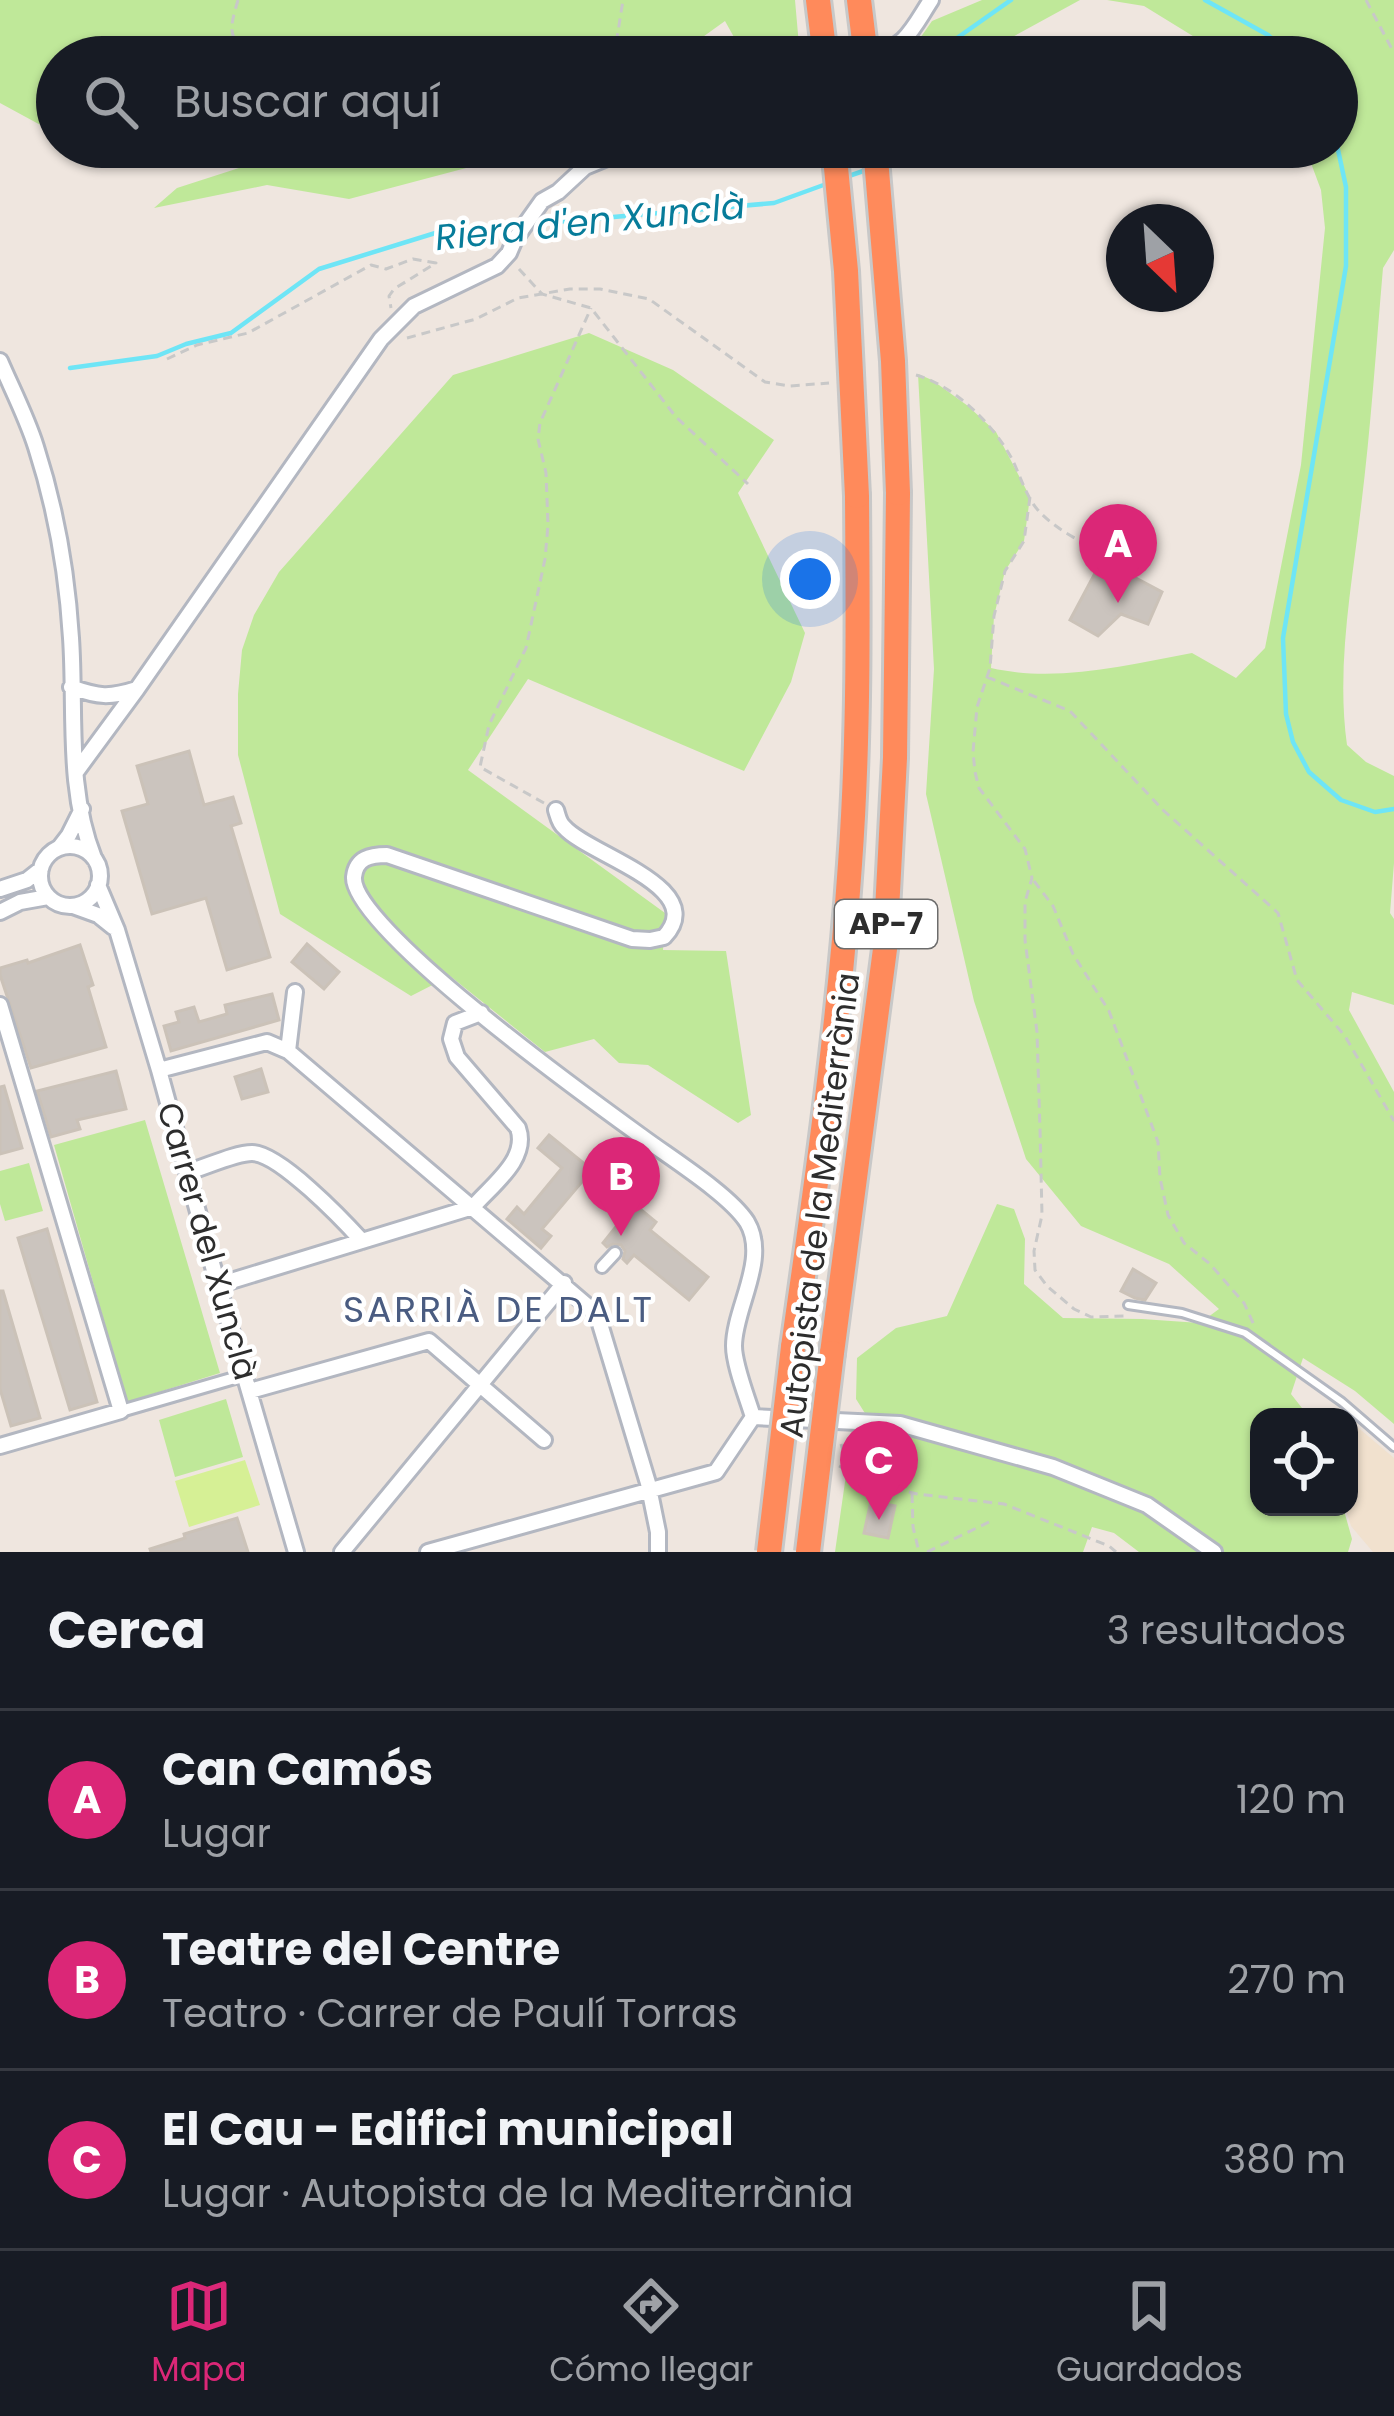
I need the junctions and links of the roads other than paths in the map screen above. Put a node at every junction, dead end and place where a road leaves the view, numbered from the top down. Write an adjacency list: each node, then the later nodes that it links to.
1 (818, 0): 4 (highway)
2 (859, 0): 5 (highway)
3 (931, 0): 6 (street)
4 (822, 36)
5 (865, 36)
6 (905, 36)
7 (583, 168): 12 (street)
8 (836, 168): 52 (highway, Autopista de la Mediterrània / AP-7, bridge)
9 (877, 168): 53 (highway, Autopista de la Mediterrània / AP-7, bridge)
10 (0, 362): 11 (street)
11 (71, 687): 12 (street); 13 (street)
12 (137, 689): 13 (street)
13 (76, 772): 14 (street)
14 (82, 809): 16 (street); 17 (street)
15 (556, 810): 27 (street)
16 (59, 848): 17 (street); 18 (street)
17 (94, 858): 19 (street)
18 (40, 869): 20 (street); 21 (street)
19 (98, 885): 22 (street); 24 (street, Carrer del Xunclà)
20 (0, 889)
21 (48, 897): 22 (street); 23 (street)
22 (73, 906): 24 (street)
23 (0, 912)
24 (117, 930): 29 (street, Carrer del Xunclà)
25 (296, 992): 28 (street)
26 (0, 1005): 41 (street)
27 (481, 1012): 31 (street); 42 (street)
28 (289, 1051): 29 (street); 31 (street)
29 (159, 1070): 30 (street, Carrer del Xunclà)
30 (188, 1172): 32 (street); 36 (street, Carrer del Xunclà)
31 (473, 1207): 32 (street); 35 (street)
32 (362, 1241): 36 (street)
33 (615, 1253): 34 (street)
34 (602, 1267)
35 (564, 1283): 39 (street); 46 (street)
36 (218, 1285): 38 (street, Carrer del Xunclà)
37 (1128, 1305): 45 (lane)
38 (245, 1375): 40 (street, Carrer del Xunclà); 41 (street)
39 (477, 1385): 40 (street); 43 (street); 49 (street)
40 (250, 1391): 48 (street, Carrer del Xunclà)
41 (122, 1411): 44 (street)
42 (753, 1417): 46 (street); 54 (street)
43 (544, 1440)
44 (0, 1446)
45 (1394, 1447)
46 (648, 1492): 47 (street); 51 (street)
47 (458, 1548): 50 (street)
48 (296, 1552)
49 (342, 1552)
50 (428, 1552)
51 (658, 1552)
52 (769, 1552)
53 (808, 1552)
54 (1214, 1552)

